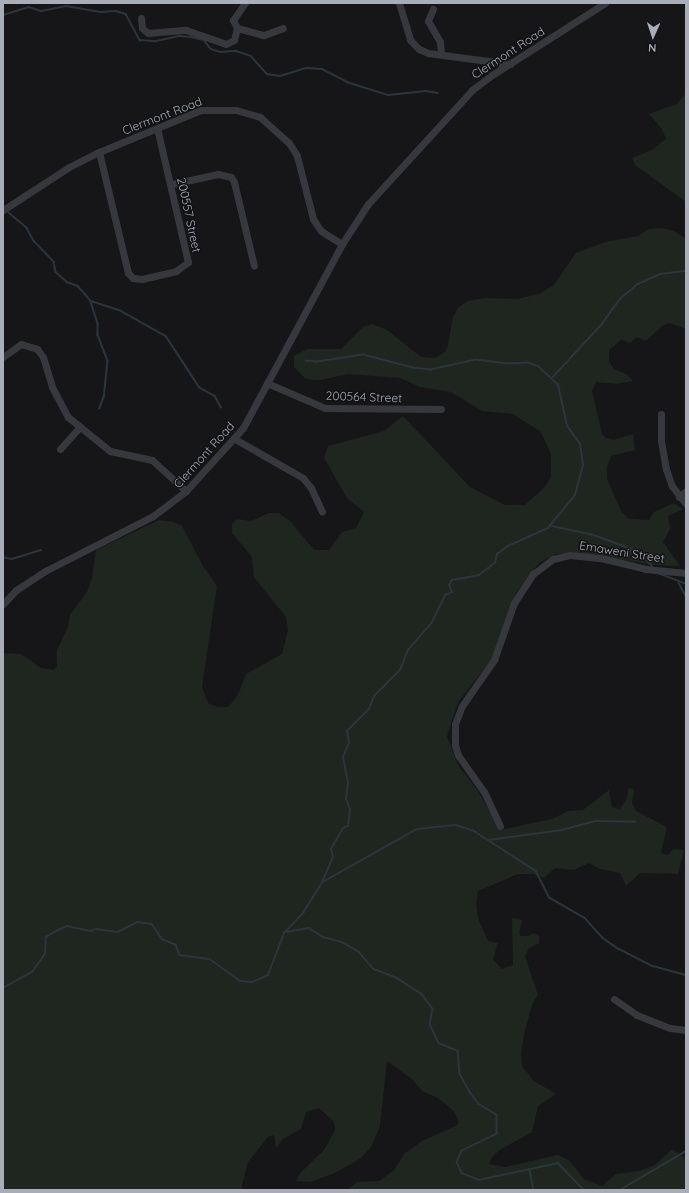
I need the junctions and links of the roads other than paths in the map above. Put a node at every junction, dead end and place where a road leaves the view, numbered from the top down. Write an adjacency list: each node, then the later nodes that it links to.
1 (245, 3): 6 (street)
2 (399, 3): 8 (street)
3 (605, 3): 9 (street, Clermont Road)
4 (433, 9): 8 (street)
5 (141, 18): 6 (street)
6 (237, 28): 7 (street)
7 (283, 28)
8 (441, 54): 9 (street)
9 (510, 64): 14 (street, Clermont Road)
10 (157, 128): 11 (street, Clermont Road); 12 (street, 200557 Street); 14 (street, Clermont Road)
11 (99, 152): 12 (street, 200557 Street); 13 (street, Clermont Road)
12 (172, 184): 15 (street)
13 (3, 210)
14 (342, 244): 17 (street, Clermont Road)
15 (254, 266)
16 (3, 357): 20 (street)
17 (267, 383): 18 (street, 200564 Street); 21 (street, Clermont Road)
18 (441, 409)
19 (661, 414): 25 (street)
20 (80, 427): 22 (street); 23 (street)
21 (235, 439): 23 (street, Clermont Road); 27 (street)
22 (60, 449)
23 (186, 491): 29 (street, Clermont Road)
24 (686, 491): 25 (street)
25 (679, 497): 26 (street)
26 (686, 504)
27 (322, 512)
28 (686, 573): 30 (street, Emaweni Street)
29 (3, 604)
30 (500, 826)
31 (614, 999): 32 (street)
32 (686, 1030)

